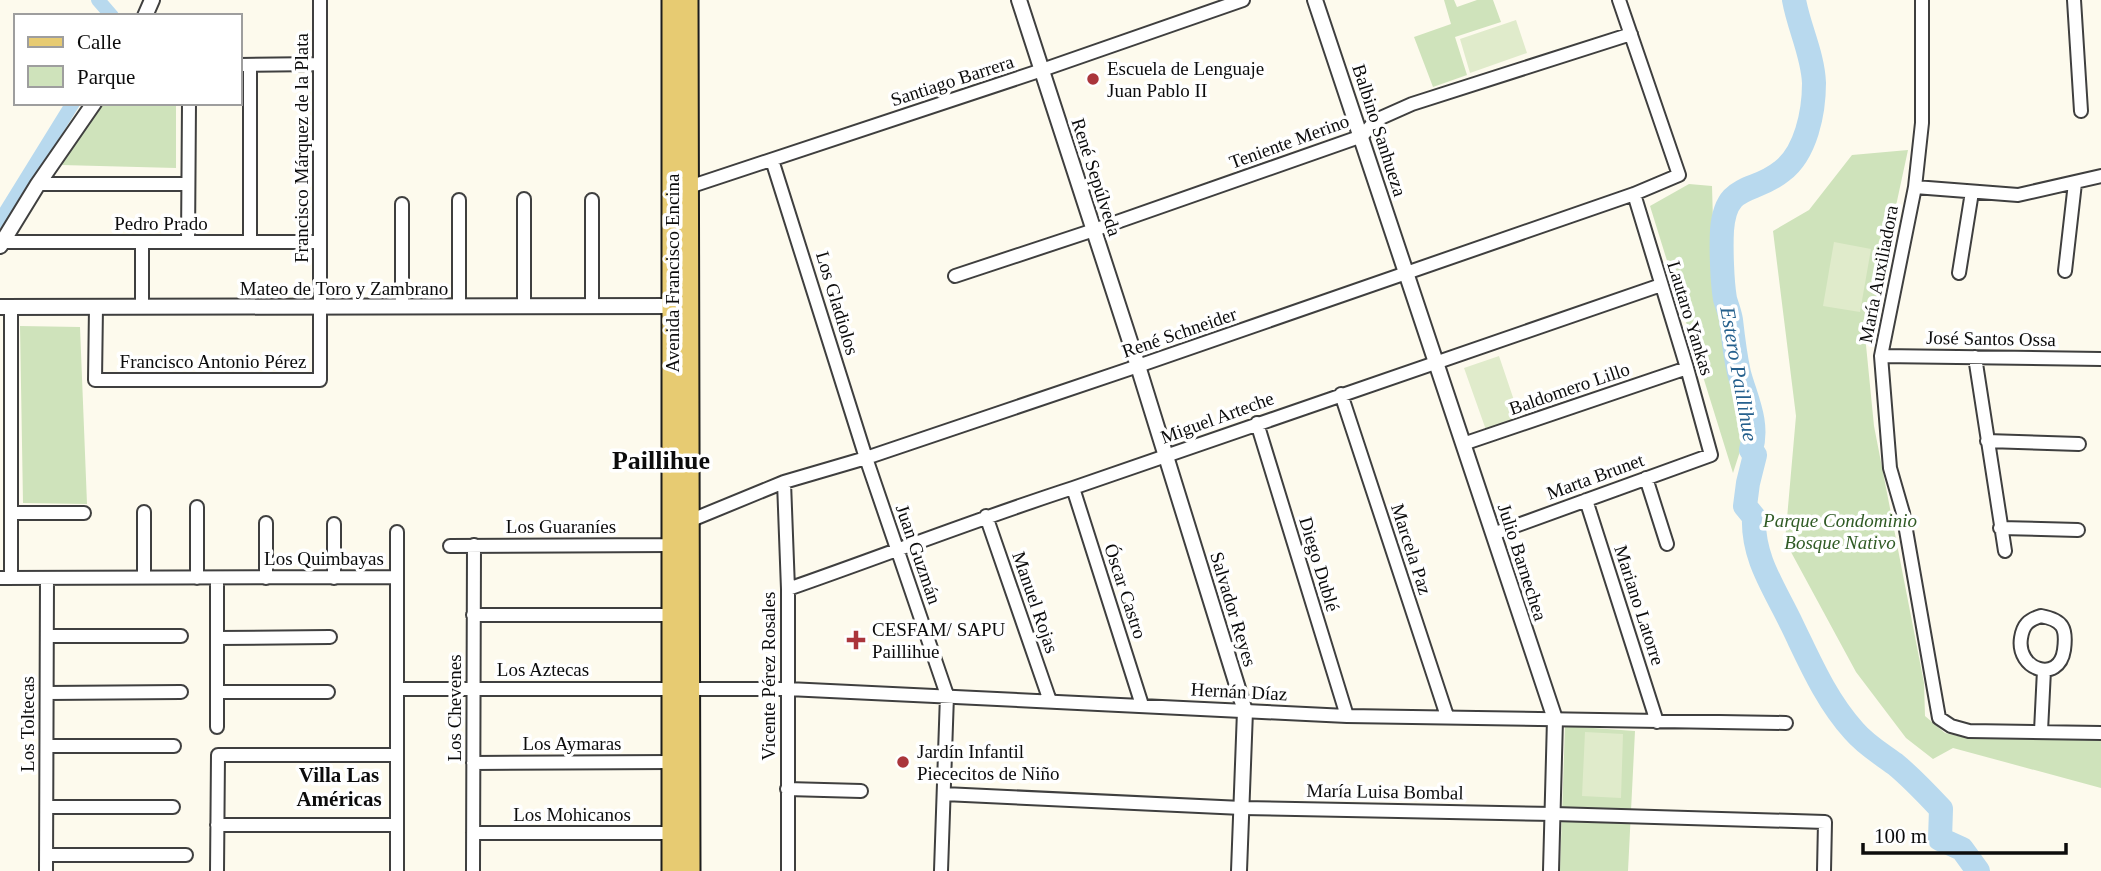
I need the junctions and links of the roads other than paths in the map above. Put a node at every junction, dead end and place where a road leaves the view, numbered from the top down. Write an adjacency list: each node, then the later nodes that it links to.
1 (320, 0): 11 (street, Francisco Márquez de la Plata)
2 (672, 0): 24 (main road, Avenida Francisco Encina)
3 (688, 0): 24 (main road, Avenida Francisco Encina)
4 (1019, 0): 13 (street, René Sepúlveda)
5 (1243, 0): 13 (street, Santiago Barrera)
6 (1315, 0): 17 (street, Balbino Sanhueza)
7 (1619, 0): 10 (street)
8 (1922, 0): 23 (street, María Auxiliadora)
9 (2074, 0): 16 (street)
10 (1631, 34): 17 (street, Teniente Merino); 26 (street, René Schneider)
11 (320, 64): 12 (street); 35 (street, Francisco Márquez de la Plata)
12 (245, 65): 34 (street)
13 (1042, 70): 18 (street, Santiago Barrera); 31 (street, René Sepúlveda)
14 (93, 105): 21 (street)
15 (188, 105): 22 (street)
16 (2081, 111)
17 (1362, 136): 31 (street, Teniente Merino); 38 (street, Balbino Sanhueza)
18 (772, 160): 24 (street, Santiago Barrera); 65 (street, Los Gladiolos)
19 (2101, 176): 20 (street)
20 (2075, 183): 25 (street); 37 (street)
21 (38, 184): 22 (street); 36 (street)
22 (188, 184): 33 (street)
23 (1915, 187): 25 (street); 51 (street, María Auxiliadora)
24 (680, 190): 43 (main road, Avenida Francisco Encina)
25 (1972, 191): 39 (street)
26 (1634, 194): 38 (street, René Schneider); 41 (street, Lautaro Yankas)
27 (524, 199): 50 (street)
28 (459, 200): 49 (street)
29 (592, 200): 42 (street)
30 (402, 204): 48 (street)
31 (1094, 230): 40 (street, Teniente Merino); 55 (street, René Sepúlveda)
32 (142, 242): 33 (street, Pedro Prado); 36 (street, Pedro Prado); 46 (street)
33 (188, 242): 34 (street, Pedro Prado)
34 (250, 242): 35 (street, Pedro Prado)
35 (320, 242): 47 (street, Francisco Márquez de la Plata)
36 (1, 244)
37 (2065, 271)
38 (1406, 273): 54 (street, Julio Barnechea); 55 (street, René Schneider)
39 (1959, 273)
40 (955, 276)
41 (1661, 285): 54 (street, Miguel Arteche); 56 (street, Lautaro Yankas)
42 (592, 306): 43 (street, Mateo de Toro y Zambrano); 50 (street, Mateo de Toro y Zambrano)
43 (680, 306): 75 (main road, Avenida Francisco Encina); 85 (main road, Avenida Francisco Encina)
44 (6, 307): 45 (street, Mateo de Toro y Zambrano); 72 (street)
45 (96, 307): 46 (street, Mateo de Toro y Zambrano); 57 (street, Francisco Antonio Pérez)
46 (142, 307): 47 (street, Mateo de Toro y Zambrano)
47 (320, 307): 48 (street, Mateo de Toro y Zambrano); 57 (street, Francisco Márquez de la Plata)
48 (401, 307): 49 (street, Mateo de Toro y Zambrano)
49 (459, 307): 50 (street, Mateo de Toro y Zambrano)
50 (524, 307)
51 (1881, 356): 52 (street, José Santos Ossa); 122 (street, María Auxiliadora)
52 (1975, 357): 53 (street, José Santos Ossa); 60 (street)
53 (2101, 359)
54 (1436, 361): 58 (street, Miguel Arteche); 61 (street, Julio Barnechea)
55 (1138, 366): 64 (street, Salvador Reyes); 65 (street, René Schneider)
56 (1687, 368): 61 (street, Baldomero Lillo); 63 (street, Lautaro Yankas)
57 (320, 380)
58 (1341, 394): 59 (street, Miguel Arteche); 117 (street, Marcela Paz)
59 (1257, 423): 64 (street, Miguel Arteche); 116 (street, Diego Dublé)
60 (1987, 441): 62 (street); 78 (street)
61 (1463, 444): 81 (street, Julio Barnechea)
62 (2079, 444)
63 (1711, 455): 66 (street, Marta Brunet)
64 (1166, 456): 68 (street, Miguel Arteche); 115 (street, Salvador Reyes)
65 (866, 458): 67 (street, René Schneider); 86 (street, Juan Guzmán)
66 (1646, 478): 69 (street, Marta Brunet); 82 (street)
67 (784, 482): 75 (street, René Schneider); 96 (street, Vicente Pérez Rosales)
68 (1073, 488): 74 (street, Miguel Arteche); 114 (street, Óscar Castro)
69 (1586, 500): 81 (street, Marta Brunet); 119 (street, Mariano Latorre)
70 (197, 508): 92 (street)
71 (144, 512): 91 (street)
72 (11, 513): 73 (street); 89 (street)
73 (84, 513)
74 (986, 516): 86 (street, Miguel Arteche); 113 (street, Manuel Rojas)
75 (689, 521): 85 (street); 106 (main road, Avenida Francisco Encina)
76 (266, 523): 94 (street)
77 (334, 524): 95 (street)
78 (2000, 528): 79 (street); 87 (street)
79 (2078, 530)
80 (397, 532): 88 (street)
81 (1493, 534): 118 (street, Julio Barnechea)
82 (1667, 544)
83 (450, 545): 84 (street, Los Guaraníes)
84 (474, 545): 85 (street, Los Guaraníes); 97 (street, Los Chevenes)
85 (672, 545): 98 (main road, Avenida Francisco Encina)
86 (898, 551): 96 (street, Miguel Arteche); 112 (street, Juan Guzmán)
87 (2004, 551)
88 (397, 577): 95 (street, Los Quimbayas); 104 (street, Los Quimbayas)
89 (6, 578): 90 (street, Los Quimbayas)
90 (47, 578): 91 (street, Los Quimbayas); 99 (street, Los Toltecas)
91 (144, 578): 92 (street, Los Quimbayas)
92 (197, 578): 93 (street, Los Quimbayas)
93 (217, 578): 94 (street, Los Quimbayas); 102 (street)
94 (266, 578): 95 (street, Los Quimbayas)
95 (334, 578)
96 (788, 589): 107 (street, Vicente Pérez Rosales)
97 (473, 615): 98 (street); 105 (street, Los Chevenes)
98 (672, 615): 106 (main road, Avenida Francisco Encina)
99 (47, 636): 100 (street); 111 (street, Los Toltecas)
100 (181, 636)
101 (330, 637): 102 (street)
102 (217, 638): 109 (street)
103 (2043, 670): 103 (street); 122 (street)
104 (397, 689): 105 (street, Los Aztecas); 126 (street, Los Quimbayas)
105 (473, 689): 106 (street, Los Aztecas); 128 (street, Los Chevenes)
106 (681, 689): 107 (street, Hernán Díaz); 127 (main road, Avenida Francisco Encina); 147 (main road, Avenida Francisco Encina)
107 (788, 689): 112 (street, Hernán Díaz); 129 (street, Vicente Pérez Rosales)
108 (181, 692): 111 (street)
109 (217, 692): 110 (street); 121 (street)
110 (328, 692)
111 (47, 693): 124 (street, Los Toltecas)
112 (947, 695): 113 (street, Hernán Díaz); 131 (street, Juan Guzmán)
113 (1050, 701): 114 (street, Hernán Díaz)
114 (1142, 705): 115 (street, Hernán Díaz)
115 (1245, 711): 116 (street, Hernán Díaz); 134 (street, Salvador Reyes)
116 (1347, 716): 117 (street, Hernán Díaz)
117 (1447, 716): 118 (street, Hernán Díaz)
118 (1555, 719): 119 (street, Hernán Díaz); 135 (street, Julio Barnechea)
119 (1657, 722): 120 (street, Hernán Díaz)
120 (1786, 723)
121 (217, 726)
122 (2041, 731): 123 (street)
123 (2101, 733)
124 (47, 746): 125 (street); 132 (street, Los Toltecas)
125 (174, 746)
126 (397, 755): 136 (street); 137 (street, Los Quimbayas)
127 (672, 762): 128 (street, Los Aymaras); 139 (main road, Avenida Francisco Encina)
128 (473, 763): 138 (street, Los Chevenes)
129 (787, 789): 130 (street); 148 (street, Vicente Pérez Rosales)
130 (861, 791)
131 (944, 794): 134 (street, María Luisa Bombal); 149 (street, Juan Guzmán)
132 (47, 807): 133 (street); 140 (street, Los Toltecas)
133 (173, 807)
134 (1242, 808): 135 (street, María Luisa Bombal); 150 (street, Salvador Reyes)
135 (1554, 814): 151 (street, Julio Barnechea); 152 (street, María Luisa Bombal)
136 (218, 825): 137 (street); 143 (street)
137 (397, 825): 144 (street, Los Quimbayas)
138 (473, 833): 139 (street, Los Mohicanos); 145 (street, Los Chevenes)
139 (672, 833): 146 (main road, Avenida Francisco Encina)
140 (47, 855): 141 (street); 142 (street, Los Toltecas)
141 (186, 855)
142 (46, 871)
143 (217, 871)
144 (397, 871)
145 (473, 871)
146 (672, 871)
147 (690, 871)
148 (788, 871)
149 (941, 871)
150 (1239, 871)
151 (1551, 871)
152 (1824, 871)

